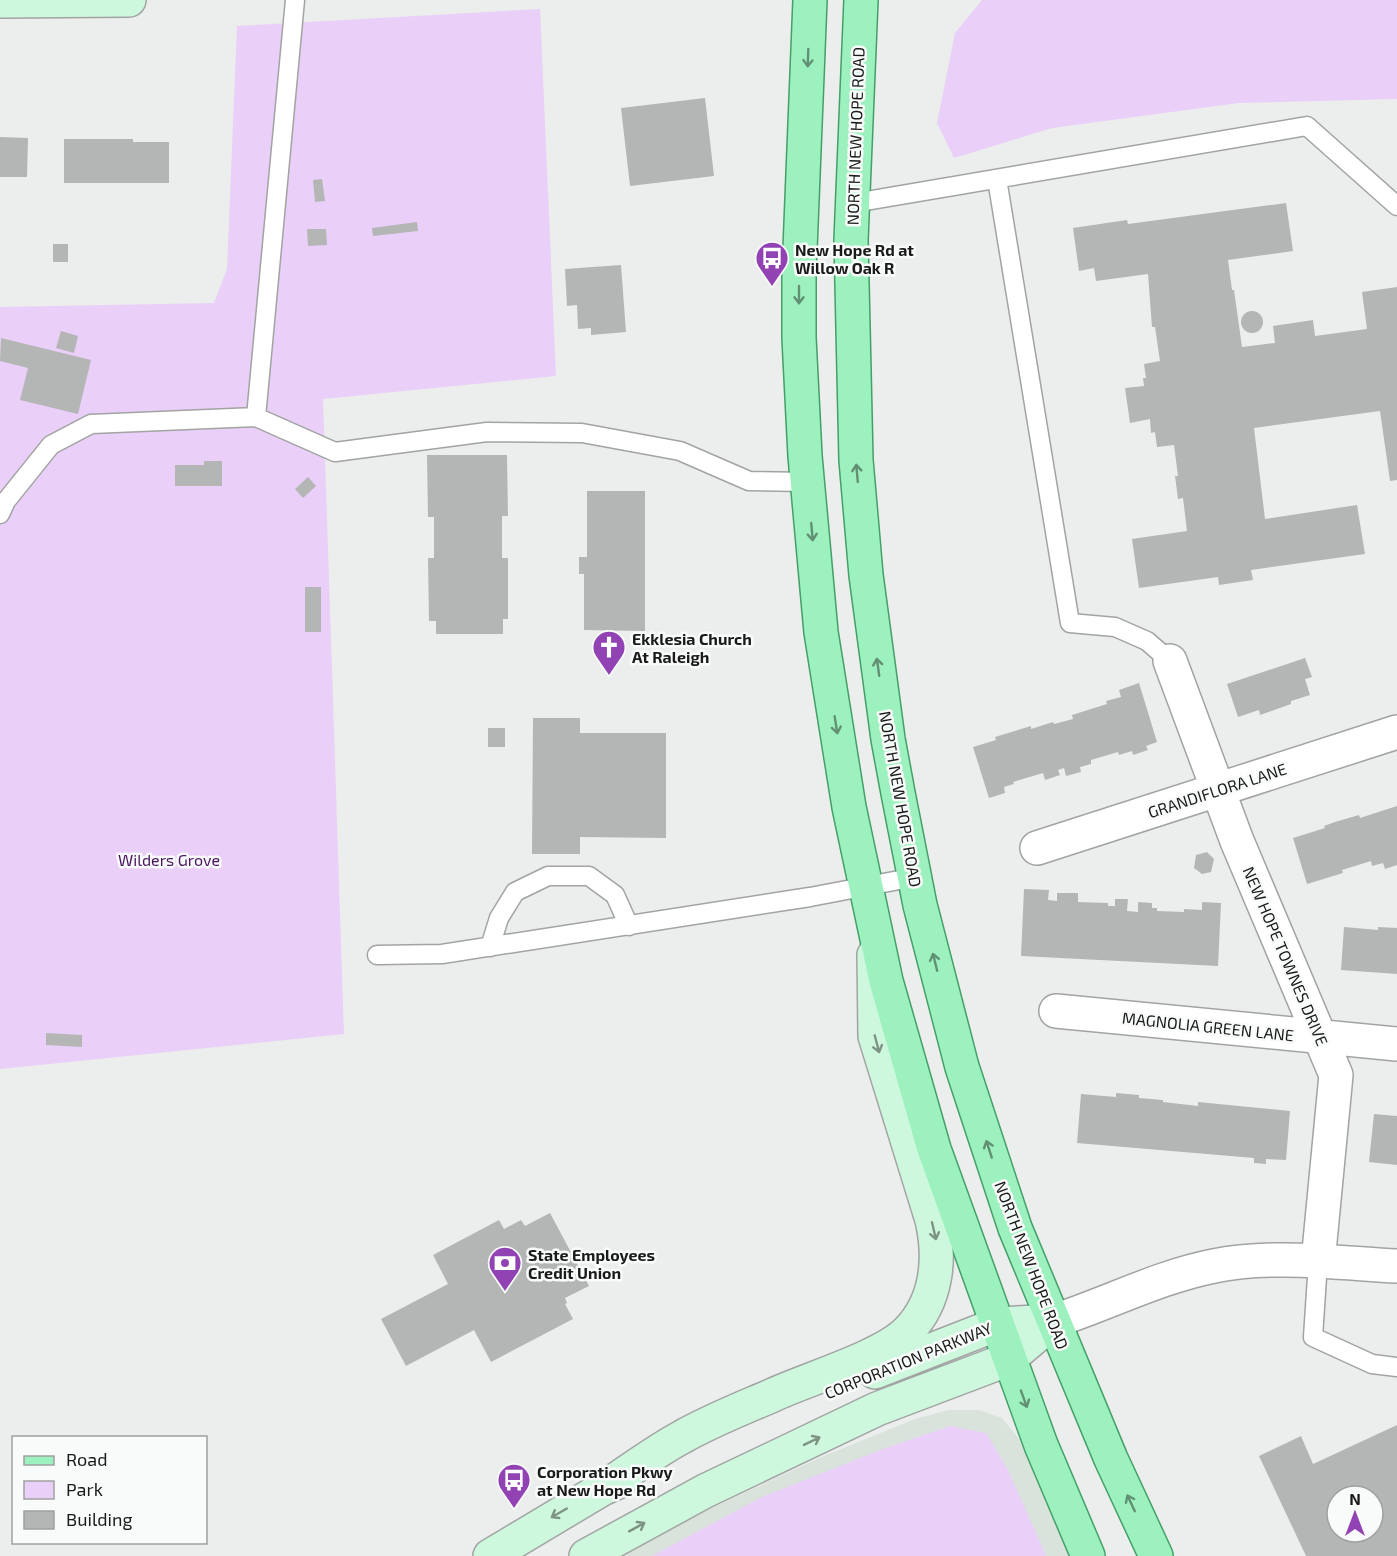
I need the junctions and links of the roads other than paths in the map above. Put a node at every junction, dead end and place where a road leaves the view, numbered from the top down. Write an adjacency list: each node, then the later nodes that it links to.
1 (129, 0): 5 (main road)
2 (295, 0): 9 (lane)
3 (810, 0): 10 (main road, one-way to 10)
4 (861, 0): 7 (main road, NORTH NEW HOPE ROAD)
5 (0, 1)
6 (997, 178): 7 (lane); 8 (lane); 12 (lane)
7 (854, 202): 16 (main road, NORTH NEW HOPE ROAD, one-way to 7)
8 (1397, 206)
9 (256, 417): 10 (lane); 11 (lane)
10 (807, 482): 17 (main road, one-way to 17)
11 (0, 514)
12 (1170, 661): 14 (street, NEW HOPE TOWNES DRIVE)
13 (1397, 732): 14 (street, GRANDIFLORA LANE)
14 (1219, 789): 15 (street, GRANDIFLORA LANE); 23 (street, NEW HOPE TOWNES DRIVE)
15 (1037, 848)
16 (915, 877): 17 (lane); 27 (main road, NORTH NEW HOPE ROAD, one-way to 16)
17 (865, 886): 18 (main road); 19 (lane)
18 (873, 923): 28 (main road); 31 (main road, one-way to 31)
19 (629, 926): 20 (lane); 20 (lane)
20 (490, 947): 21 (lane)
21 (376, 956)
22 (1056, 1011): 23 (street, MAGNOLIA GREEN LANE)
23 (1319, 1038): 24 (street, MAGNOLIA GREEN LANE); 25 (street, NEW HOPE TOWNES DRIVE)
24 (1397, 1044)
25 (1318, 1262): 26 (street); 27 (street); 30 (lane)
26 (1397, 1266)
27 (1054, 1322): 28 (main road, CORPORATION PARKWAY); 29 (main road, CORPORATION PARKWAY); 35 (main road, NORTH NEW HOPE ROAD, one-way to 27)
28 (998, 1323): 29 (main road); 31 (main road, CORPORATION PARKWAY)
29 (1010, 1359): 33 (main road, CORPORATION PARKWAY, one-way to 29); 34 (main road, one-way to 34)
30 (1397, 1367)
31 (602, 1489): 32 (main road, CORPORATION PARKWAY, one-way to 32)
32 (490, 1556)
33 (585, 1556)
34 (1088, 1556)
35 (1156, 1556)

